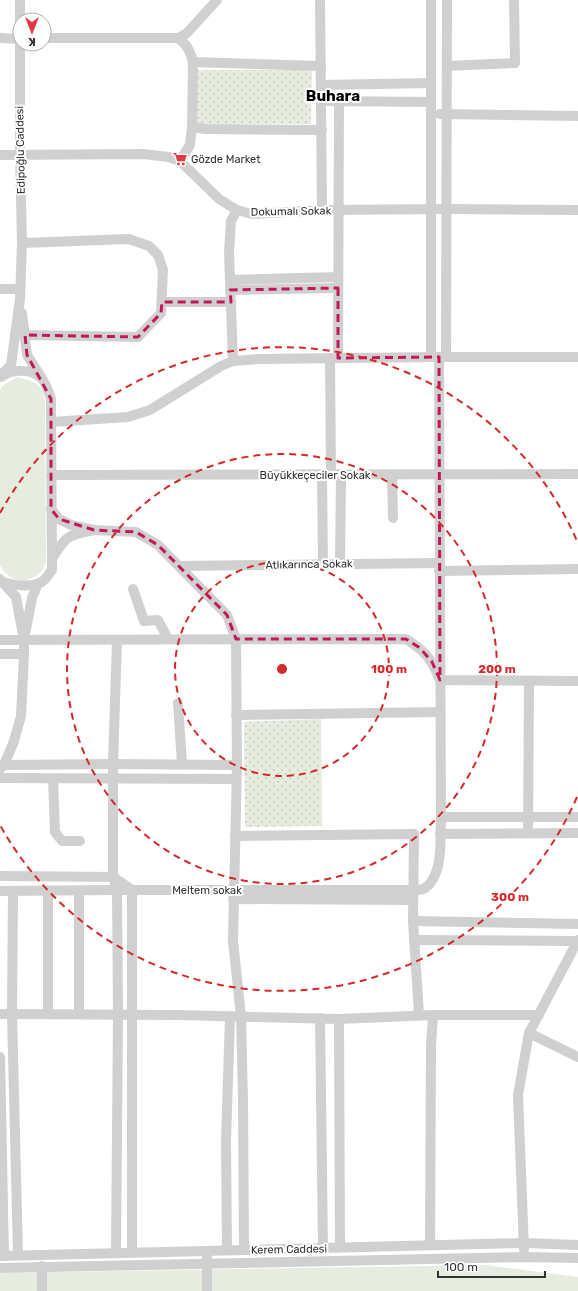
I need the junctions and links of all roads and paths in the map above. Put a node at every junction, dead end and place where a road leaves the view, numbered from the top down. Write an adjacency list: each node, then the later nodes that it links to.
1 (20, 0): 7 (street, Edipoğlu Caddesi)
2 (217, 0): 11 (street)
3 (320, 0): 14 (street)
4 (431, 0): 16 (street)
5 (447, 0): 15 (street)
6 (514, 0): 15 (street)
7 (20, 12)
8 (0, 38): 9 (street)
9 (12, 38)
10 (52, 38): 11 (street)
11 (178, 38): 13 (street)
12 (20, 52): 27 (street, Edipoğlu Caddesi)
13 (193, 62): 14 (street); 24 (street)
14 (321, 66): 17 (street)
15 (447, 66): 22 (street)
16 (431, 83): 17 (street); 20 (street)
17 (321, 85): 18 (street)
18 (322, 101): 19 (street); 25 (street)
19 (339, 102): 20 (street); 33 (street)
20 (431, 102): 21 (street)
21 (431, 113): 22 (street); 29 (street)
22 (447, 114): 23 (street); 30 (street)
23 (578, 116)
24 (192, 127): 25 (street); 28 (street)
25 (322, 130): 32 (street)
26 (0, 155): 27 (street, Dokumalı Sokak)
27 (20, 155): 28 (street, Dokumalı Sokak); 35 (street, Edipoğlu Caddesi)
28 (180, 161): 31 (street, Dokumalı Sokak)
29 (431, 209): 30 (street, Dokumalı Sokak); 33 (street, Dokumalı Sokak); 44 (street)
30 (446, 209): 34 (street, Dokumalı Sokak); 44 (street)
31 (237, 210): 32 (street, Dokumalı Sokak); 37 (street)
32 (322, 210): 33 (street, Dokumalı Sokak)
33 (338, 210): 36 (street)
34 (578, 210)
35 (22, 243): 40 (street, Edipoğlu Caddesi); 41 (street)
36 (338, 277): 37 (street); 38 (street)
37 (230, 285): 38 (street); 42 (street)
38 (338, 288): 46 (street)
39 (0, 289): 40 (street)
40 (20, 294): 43 (street); 48 (street)
41 (162, 302): 42 (street); 43 (street)
42 (231, 302): 47 (street)
43 (25, 336): 49 (street)
44 (439, 357): 45 (street); 46 (street); 53 (street)
45 (578, 357)
46 (334, 358): 47 (street); 51 (street)
47 (233, 361): 50 (street)
48 (0, 377): 49 (street)
49 (42, 379): 50 (street)
50 (51, 422): 55 (street)
51 (331, 474): 52 (street, Büyükkeçeciler Sokak); 55 (street, Büyükkeçeciler Sokak); 60 (street); 61 (street)
52 (392, 474): 53 (street, Büyükkeçeciler Sokak); 57 (street)
53 (438, 474): 54 (street, Büyükkeçeciler Sokak); 63 (street)
54 (578, 474)
55 (51, 475): 56 (street)
56 (52, 509): 58 (street); 59 (street)
57 (393, 518)
58 (94, 530): 59 (street); 62 (street)
59 (52, 559): 66 (street)
60 (323, 564): 61 (street, Atlıkarınca Sokak); 62 (street, Atlıkarınca Sokak)
61 (340, 564): 63 (street, Atlıkarınca Sokak)
62 (179, 566): 68 (street)
63 (439, 567): 64 (street, Atlıkarınca Sokak); 75 (street)
64 (578, 569)
65 (1, 581): 66 (street); 70 (street)
66 (38, 583): 70 (street)
67 (134, 588): 72 (street)
68 (236, 639): 72 (street); 75 (street); 80 (street)
69 (0, 640): 70 (street)
70 (24, 640): 71 (street); 74 (street)
71 (117, 640): 72 (street); 81 (street)
72 (168, 640)
73 (0, 654): 74 (street)
74 (24, 654): 84 (street)
75 (440, 680): 76 (street); 79 (street)
76 (529, 681): 77 (street); 91 (street)
77 (578, 681)
78 (178, 703): 82 (street)
79 (440, 712): 80 (street); 90 (street)
80 (236, 715): 83 (street)
81 (113, 764): 82 (street); 84 (street); 87 (street)
82 (182, 764): 83 (street)
83 (237, 765): 88 (street)
84 (2, 767)
85 (0, 778): 86 (street)
86 (53, 779): 87 (street); 96 (street)
87 (114, 779): 88 (street); 98 (street)
88 (236, 779): 95 (street)
89 (578, 816): 91 (street)
90 (441, 817): 91 (street); 94 (street)
91 (528, 817): 92 (street)
92 (528, 833): 93 (street); 94 (street)
93 (578, 833)
94 (440, 834): 106 (street)
95 (235, 836): 105 (street); 106 (street)
96 (80, 841)
97 (0, 876): 98 (street)
98 (113, 877): 99 (street); 100 (street)
99 (117, 890): 100 (street, Meltem sokak); 104 (street, Meltem sokak); 117 (street)
100 (132, 890): 105 (street, Meltem sokak); 115 (street)
101 (0, 891): 102 (street, Meltem sokak)
102 (13, 891): 103 (street, Meltem sokak); 112 (street)
103 (48, 891): 104 (street, Meltem sokak); 113 (street)
104 (79, 891): 114 (street)
105 (234, 894): 106 (street, Meltem sokak); 120 (street)
106 (413, 895): 107 (street)
107 (413, 921): 108 (street); 109 (street)
108 (578, 924)
109 (414, 940): 110 (street); 121 (street)
110 (578, 941): 116 (street)
111 (0, 1014): 112 (street)
112 (12, 1014): 113 (street); 137 (street)
113 (48, 1014): 114 (street)
114 (79, 1014): 117 (street)
115 (133, 1014): 117 (street); 119 (street); 135 (street)
116 (539, 1014): 118 (street); 124 (street)
117 (118, 1015): 136 (street)
118 (433, 1015): 121 (street); 128 (street)
119 (230, 1016): 120 (street); 133 (street)
120 (241, 1016): 122 (street); 134 (street)
121 (419, 1016): 123 (street)
122 (320, 1018): 123 (street); 131 (street)
123 (339, 1019): 130 (street)
124 (529, 1034): 126 (street); 127 (street)
125 (0, 1057): 138 (street)
126 (578, 1057)
127 (524, 1243): 128 (street, Kerem Caddesi); 129 (street, Kerem Caddesi); 139 (street)
128 (430, 1245): 130 (street, Kerem Caddesi)
129 (578, 1245)
130 (340, 1247): 131 (street, Kerem Caddesi)
131 (323, 1248): 134 (street, Kerem Caddesi)
132 (207, 1250): 133 (street, Kerem Caddesi); 135 (street, Kerem Caddesi); 141 (street)
133 (227, 1250): 134 (street, Kerem Caddesi)
134 (244, 1250)
135 (132, 1252): 136 (street, Kerem Caddesi)
136 (116, 1253): 137 (street, Kerem Caddesi)
137 (18, 1255): 138 (street, Kerem Caddesi)
138 (2, 1256)
139 (525, 1256): 140 (street, Kerem Caddesi); 141 (street, Kerem Caddesi)
140 (578, 1258)
141 (207, 1263): 142 (street, Kerem Caddesi); 145 (street)
142 (42, 1266): 143 (street, Kerem Caddesi); 144 (street)
143 (0, 1268)
144 (42, 1291)
145 (207, 1291)

